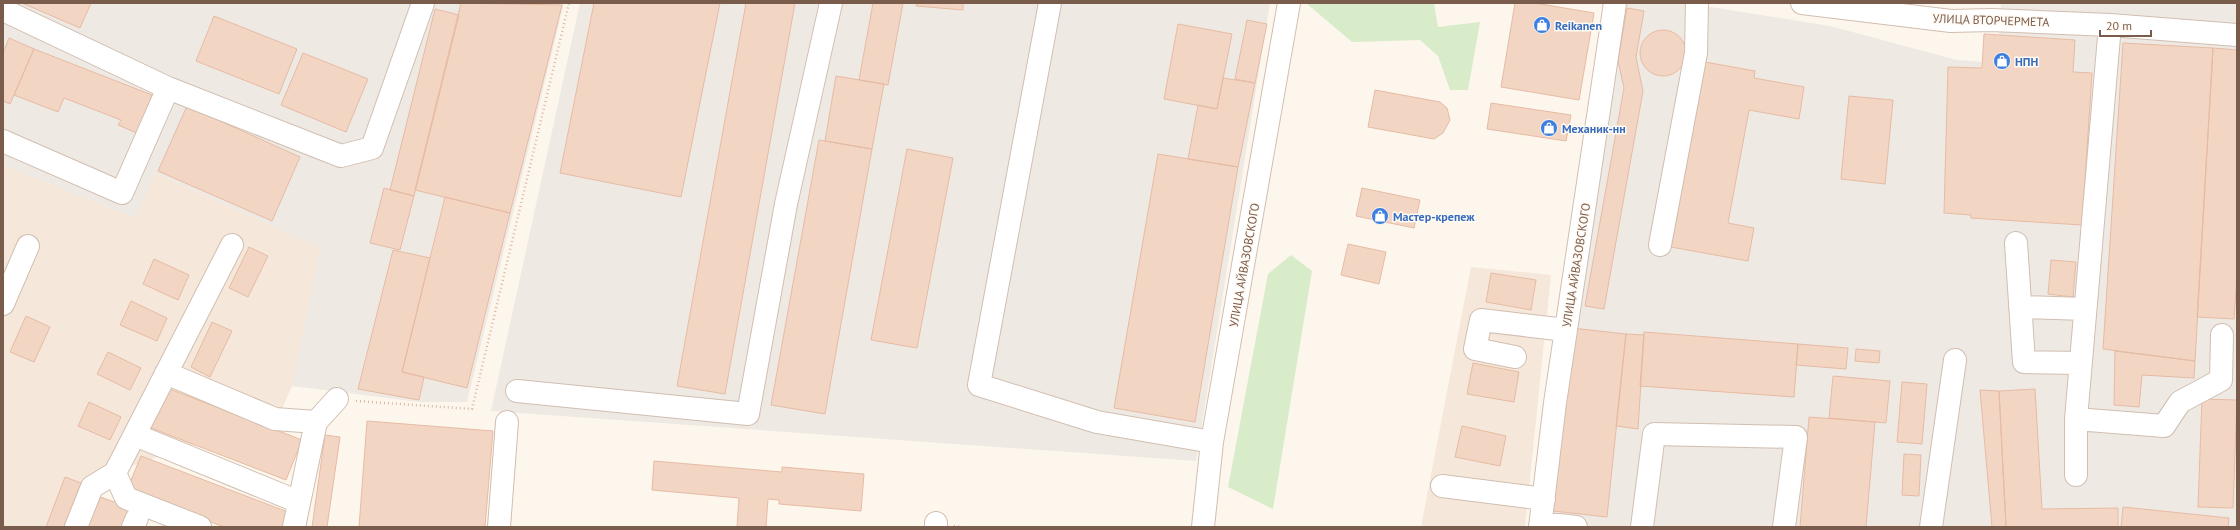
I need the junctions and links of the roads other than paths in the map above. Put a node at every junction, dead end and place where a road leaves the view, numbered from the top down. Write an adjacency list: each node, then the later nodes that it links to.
1 (423, 3): 12 (street)
2 (831, 3): 27 (street)
3 (1050, 3): 33 (street)
4 (1289, 3): 33 (street, УЛИЦА АЙВАЗОВСКОГО)
5 (1615, 3): 21 (street, УЛИЦА АЙВАЗОВСКОГО)
6 (1697, 3): 17 (street)
7 (1802, 3): 8 (street, УЛИЦА ВТОРЧЕРМЕТА)
8 (1825, 4): 10 (street, УЛИЦА ВТОРЧЕРМЕТА)
9 (3, 10): 12 (street)
10 (2110, 25): 11 (street, УЛИЦА ВТОРЧЕРМЕТА); 20 (street)
11 (2237, 34)
12 (168, 88): 13 (street)
13 (3, 141)
14 (2016, 243): 19 (street)
15 (232, 245): 26 (street)
16 (28, 246): 18 (street)
17 (1660, 246)
18 (3, 304)
19 (2020, 307): 20 (street); 25 (street)
20 (2085, 309): 25 (street)
21 (1566, 330): 23 (street); 37 (street, УЛИЦА АЙВАЗОВСКОГО)
22 (2222, 335): 29 (street)
23 (1515, 357)
24 (1955, 360): 48 (street)
25 (2080, 364): 29 (street)
26 (166, 373): 30 (street); 32 (street)
27 (517, 391)
28 (337, 399): 30 (street)
29 (2076, 419): 35 (street)
30 (316, 422): 38 (street)
31 (507, 422): 43 (street)
32 (134, 435): 34 (street); 38 (street)
33 (1212, 442): 44 (street, УЛИЦА АЙВАЗОВСКОГО)
34 (115, 473): 40 (street); 41 (street)
35 (2076, 475)
36 (1442, 486): 37 (street)
37 (1544, 499): 39 (street, УЛИЦА АЙВАЗОВСКОГО)
38 (300, 502): 42 (street)
39 (1541, 525): 45 (street)
40 (76, 527)
41 (200, 527)
42 (294, 527)
43 (499, 527)
44 (1202, 527)
45 (1576, 527)
46 (1642, 527): 47 (street)
47 (1784, 527)
48 (1931, 527)

